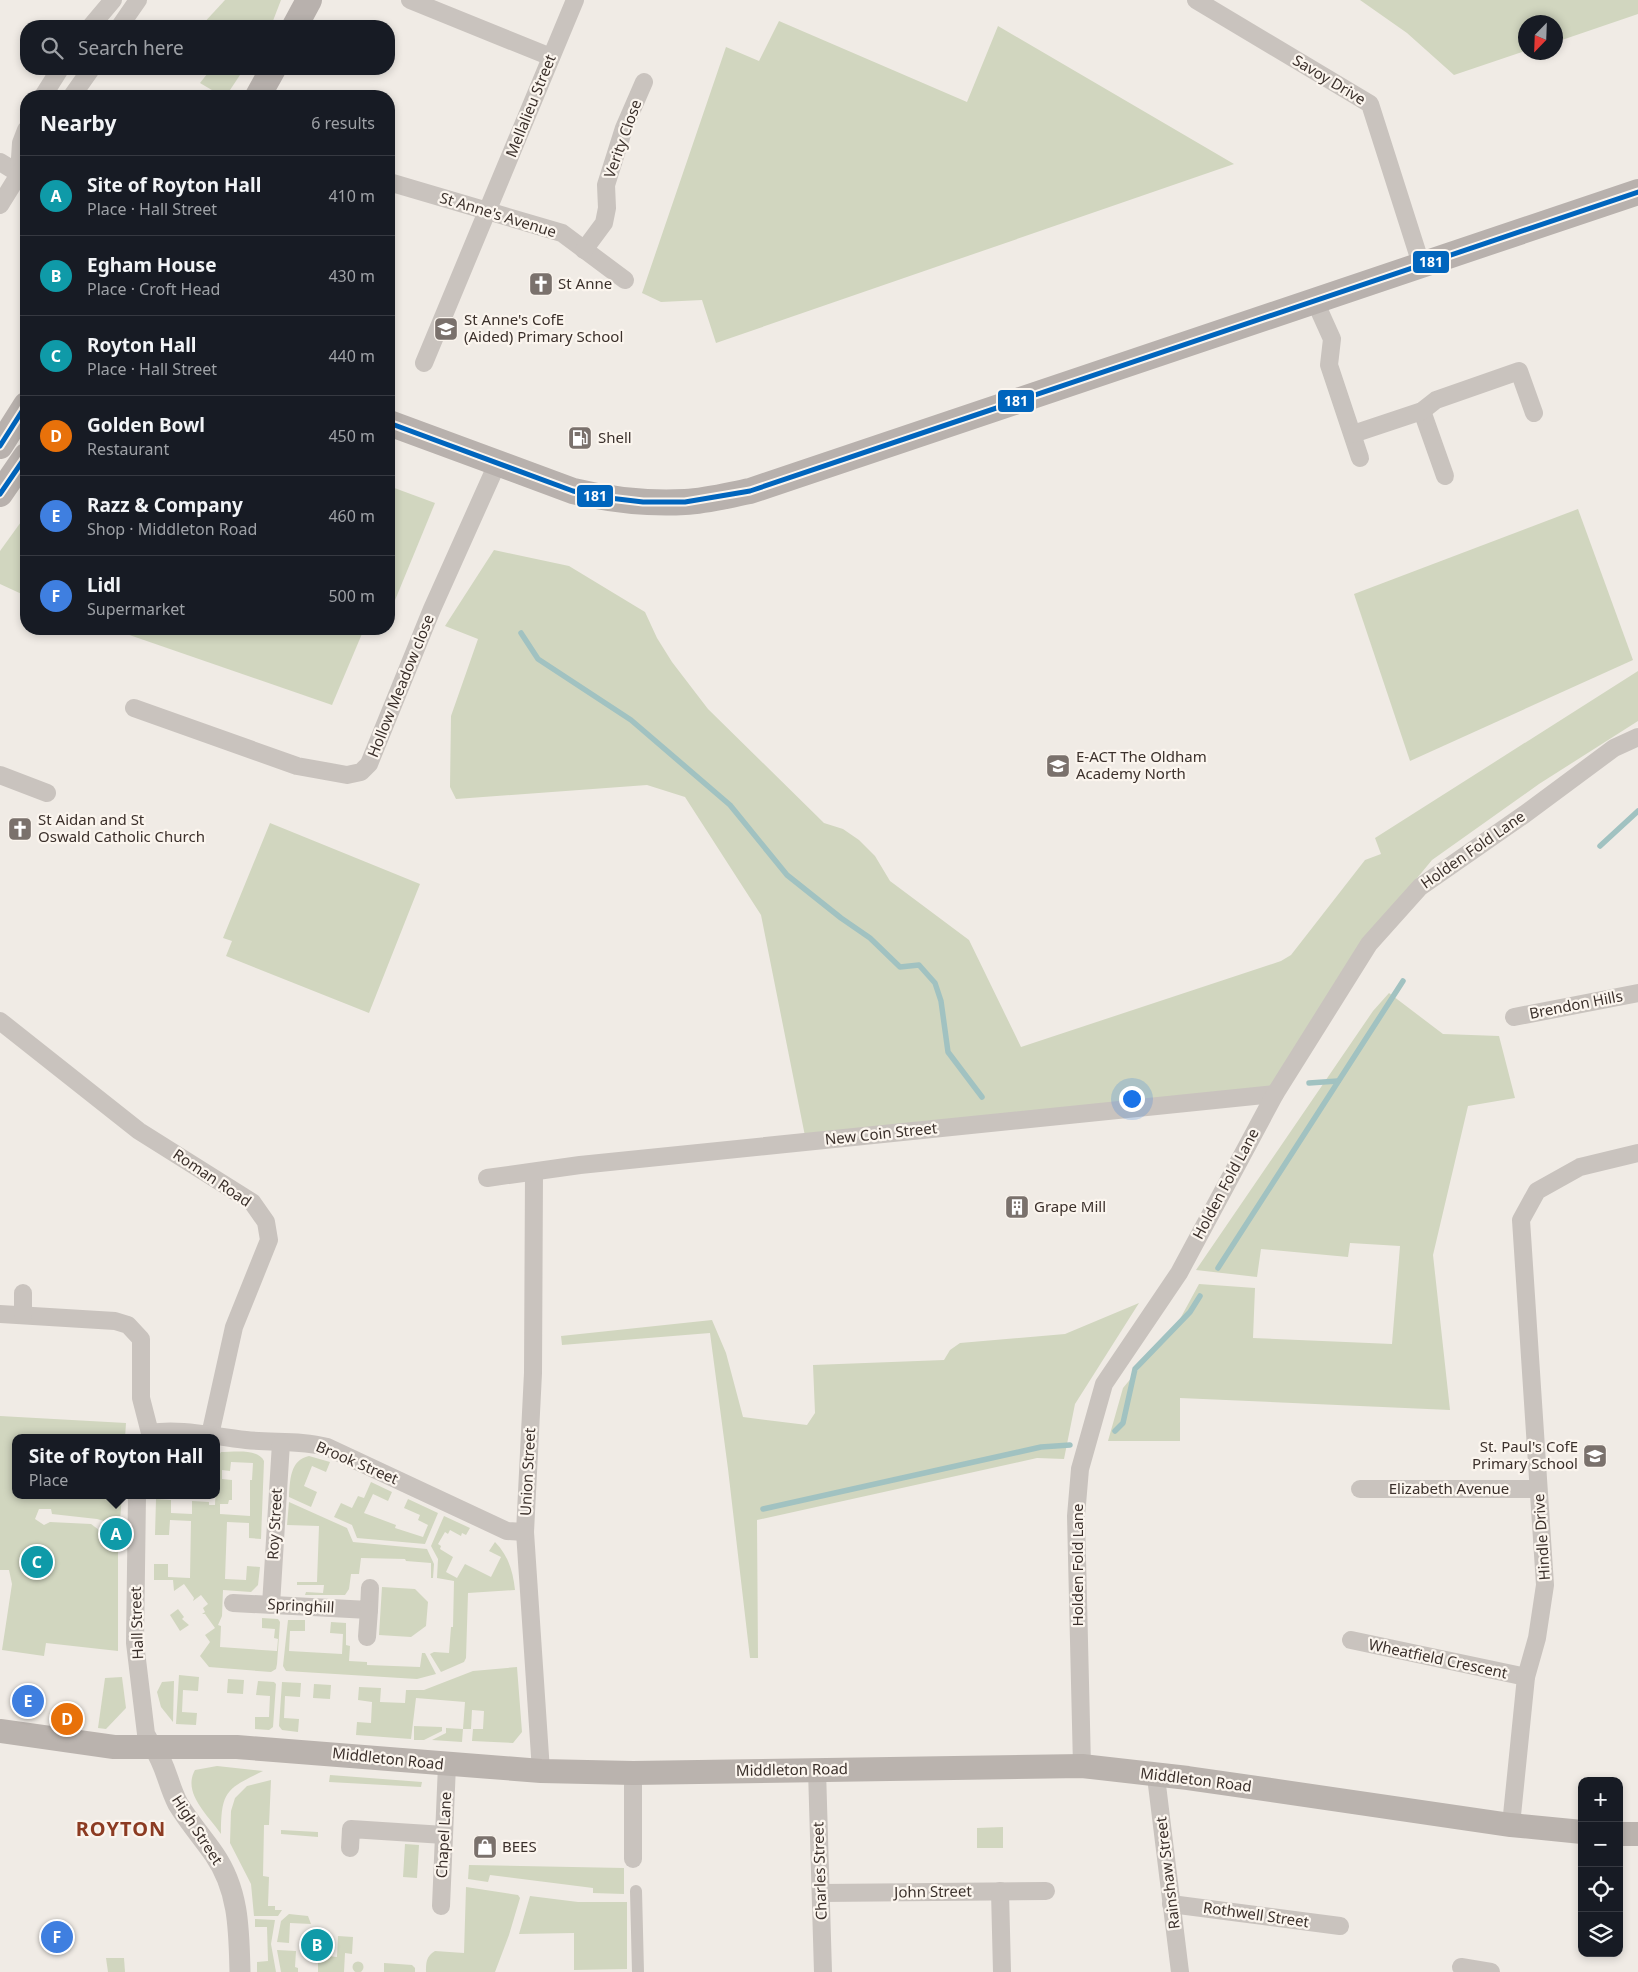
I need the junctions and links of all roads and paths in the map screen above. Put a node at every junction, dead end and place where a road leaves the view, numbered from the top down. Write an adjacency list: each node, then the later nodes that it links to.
1 (113, 0): 7 (street)
2 (138, 0): 8 (street)
3 (309, 0): 9 (main road)
4 (410, 0): 10 (street)
5 (575, 0): 10 (street, Mellalieu Street)
6 (1196, 0): 26 (street, Savoy Drive)
7 (96, 20)
8 (124, 20)
9 (298, 20)
10 (551, 57): 24 (street, Mellalieu Street)
11 (56, 75): 15 (street)
12 (86, 75): 16 (street)
13 (270, 75): 17 (main road)
14 (644, 82): 25 (street, Verity Close)
15 (47, 90)
16 (76, 90)
17 (261, 90)
18 (0, 162): 19 (street)
19 (20, 170)
20 (20, 178): 23 (street)
21 (395, 184): 24 (street, St Anne's Avenue)
22 (1638, 192): 26 (main road)
23 (0, 205)
24 (488, 212): 25 (street, St Anne's Avenue); 29 (street, Mellalieu Street)
25 (584, 250): 27 (street, St Anne's Avenue)
26 (1421, 264): 28 (main road)
27 (625, 280)
28 (1314, 299): 36 (street); 40 (main road)
29 (424, 364)
30 (20, 408): 34 (main road)
31 (1422, 411): 32 (street); 36 (street); 42 (street)
32 (1534, 413)
33 (20, 414): 38 (main road)
34 (0, 416)
35 (395, 425): 40 (main road)
36 (1353, 434): 39 (street)
37 (20, 436): 38 (main road)
38 (0, 444)
39 (1360, 458)
40 (497, 464): 44 (street, Hollow Meadow close)
41 (20, 465): 43 (main road)
42 (1445, 476)
43 (0, 494)
44 (134, 708)
45 (1638, 736): 51 (street, Holden Fold Lane)
46 (7, 778): 47 (street)
47 (47, 793)
48 (1638, 993): 49 (street, Brendon Hills)
49 (1514, 1017)
50 (0, 1021): 61 (street, Roman Road)
51 (1275, 1094): 53 (street, New Coin Street); 78 (street, Holden Fold Lane)
52 (1638, 1153): 65 (street, Hindle Drive)
53 (534, 1173): 54 (street, New Coin Street); 67 (street, Union Street)
54 (487, 1178)
55 (23, 1294): 57 (street)
56 (0, 1314): 57 (street)
57 (23, 1316): 58 (street)
58 (148, 1434)
59 (158, 1434): 60 (street, Brook Street)
60 (204, 1434)
61 (210, 1434)
62 (220, 1436): 63 (street, Brook Street)
63 (281, 1443): 67 (street, Brook Street); 70 (street, Roy Street)
64 (1360, 1489): 65 (street, Elizabeth Avenue)
65 (1538, 1490): 74 (street, Hindle Drive)
66 (138, 1499): 76 (street, Hall Street)
67 (525, 1532): 79 (street, Union Street)
68 (370, 1588): 71 (street)
69 (233, 1603): 70 (street, Springhill)
70 (271, 1604): 71 (street, Springhill)
71 (369, 1610): 72 (street)
72 (366, 1637)
73 (1351, 1640): 74 (street, Wheatfield Crescent)
74 (1526, 1678): 83 (street, Hindle Drive)
75 (0, 1731): 76 (main road, Middleton Road)
76 (154, 1748): 77 (main road, Middleton Road); 98 (street, High Street)
77 (447, 1765): 79 (main road, Middleton Road); 85 (street, Chapel Lane)
78 (1082, 1766): 80 (main road, Middleton Road); 82 (main road, Middleton Road)
79 (541, 1770): 81 (main road, Middleton Road)
80 (817, 1770): 81 (main road, Middleton Road); 93 (street, Charles Street)
81 (633, 1772): 89 (street)
82 (1158, 1774): 83 (main road, Middleton Road); 94 (street, Rainshaw Street)
83 (1510, 1825): 84 (main road, Middleton Road)
84 (1578, 1832)
85 (444, 1834): 88 (street); 95 (street, Chapel Lane)
86 (1623, 1834): 87 (main road)
87 (1638, 1834)
88 (350, 1848)
89 (634, 1860)
90 (636, 1891): 99 (street)
91 (1000, 1891): 92 (street, John Street); 93 (street, John Street); 101 (street)
92 (1046, 1891)
93 (821, 1893): 100 (street, Charles Street)
94 (1171, 1904): 96 (street, Rothwell Street); 102 (street, Rainshaw Street)
95 (441, 1906)
96 (1340, 1926)
97 (1461, 1967): 103 (street)
98 (240, 1972)
99 (638, 1972)
100 (823, 1972)
101 (1002, 1972)
102 (1180, 1972)
103 (1491, 1972)

